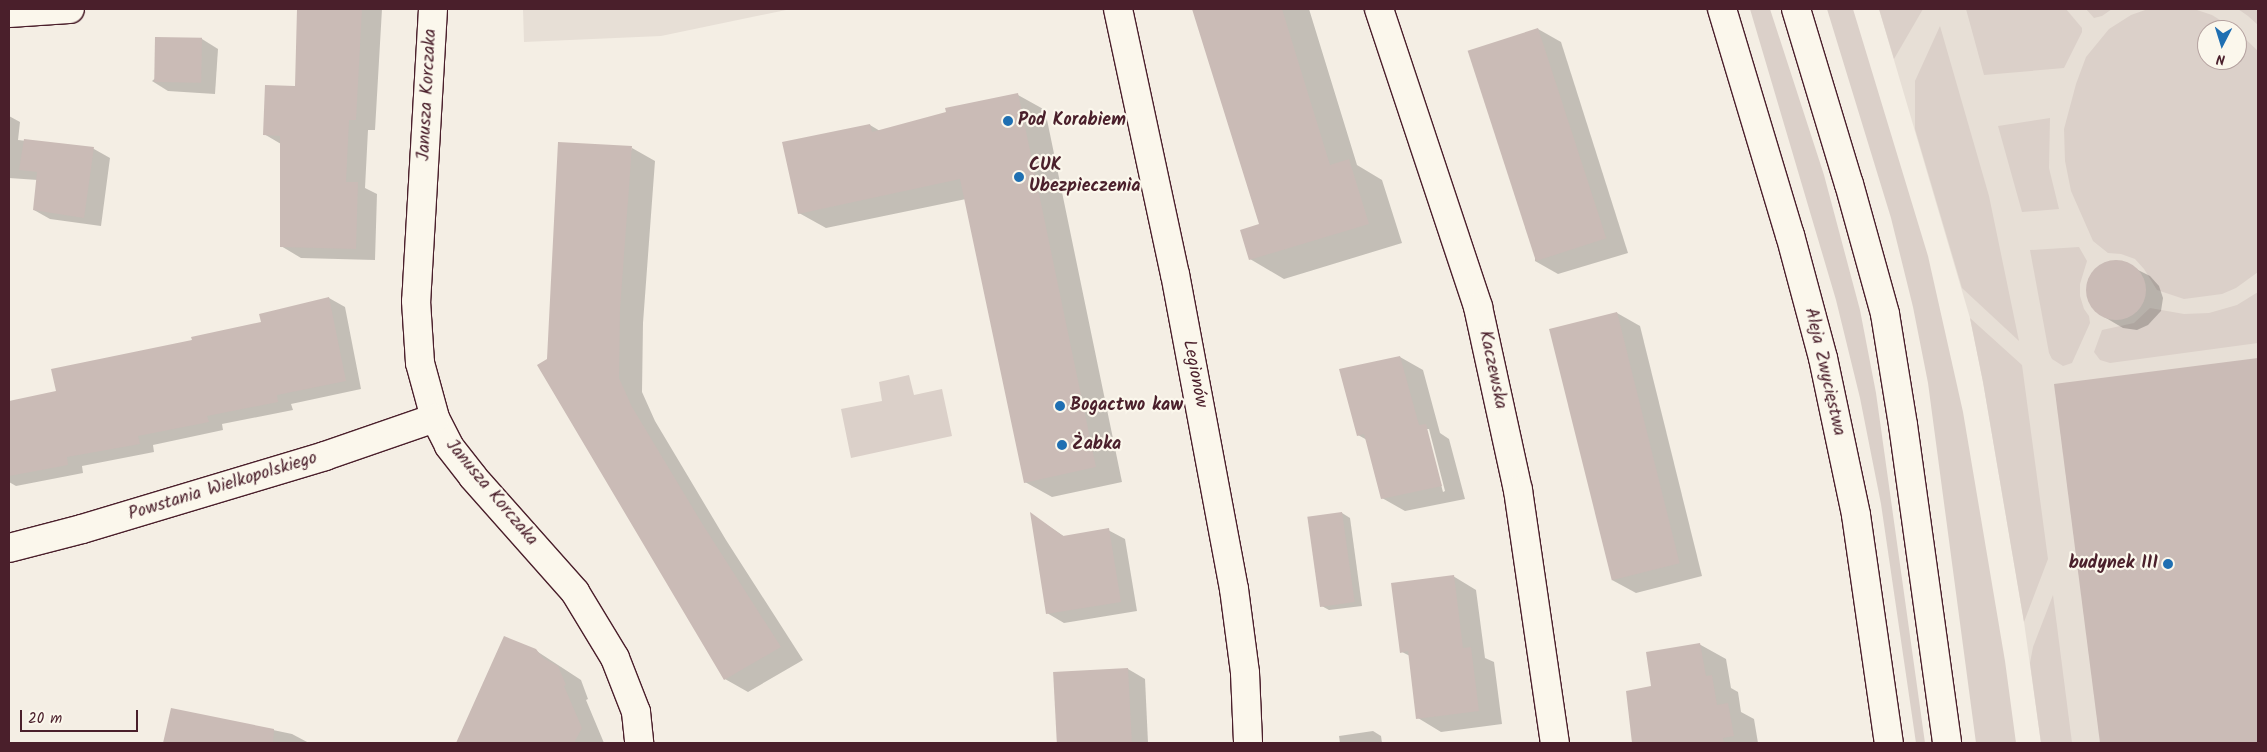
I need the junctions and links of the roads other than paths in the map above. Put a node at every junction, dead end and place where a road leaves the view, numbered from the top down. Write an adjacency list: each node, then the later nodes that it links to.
1 (70, 9): 7 (street)
2 (433, 9): 8 (street, Janusza Korczaka)
3 (1118, 9): 11 (street, Legionów)
4 (1379, 9): 12 (street, Kaczewska)
5 (1722, 9): 13 (street, Aleja Zwycięstwa)
6 (1796, 9): 14 (street)
7 (9, 13)
8 (434, 418): 9 (street, Powstania Wielkopolskiego); 10 (street, Janusza Korczaka)
9 (9, 548)
10 (639, 743)
11 (1248, 743)
12 (1555, 743)
13 (1889, 743)
14 (1947, 743)

